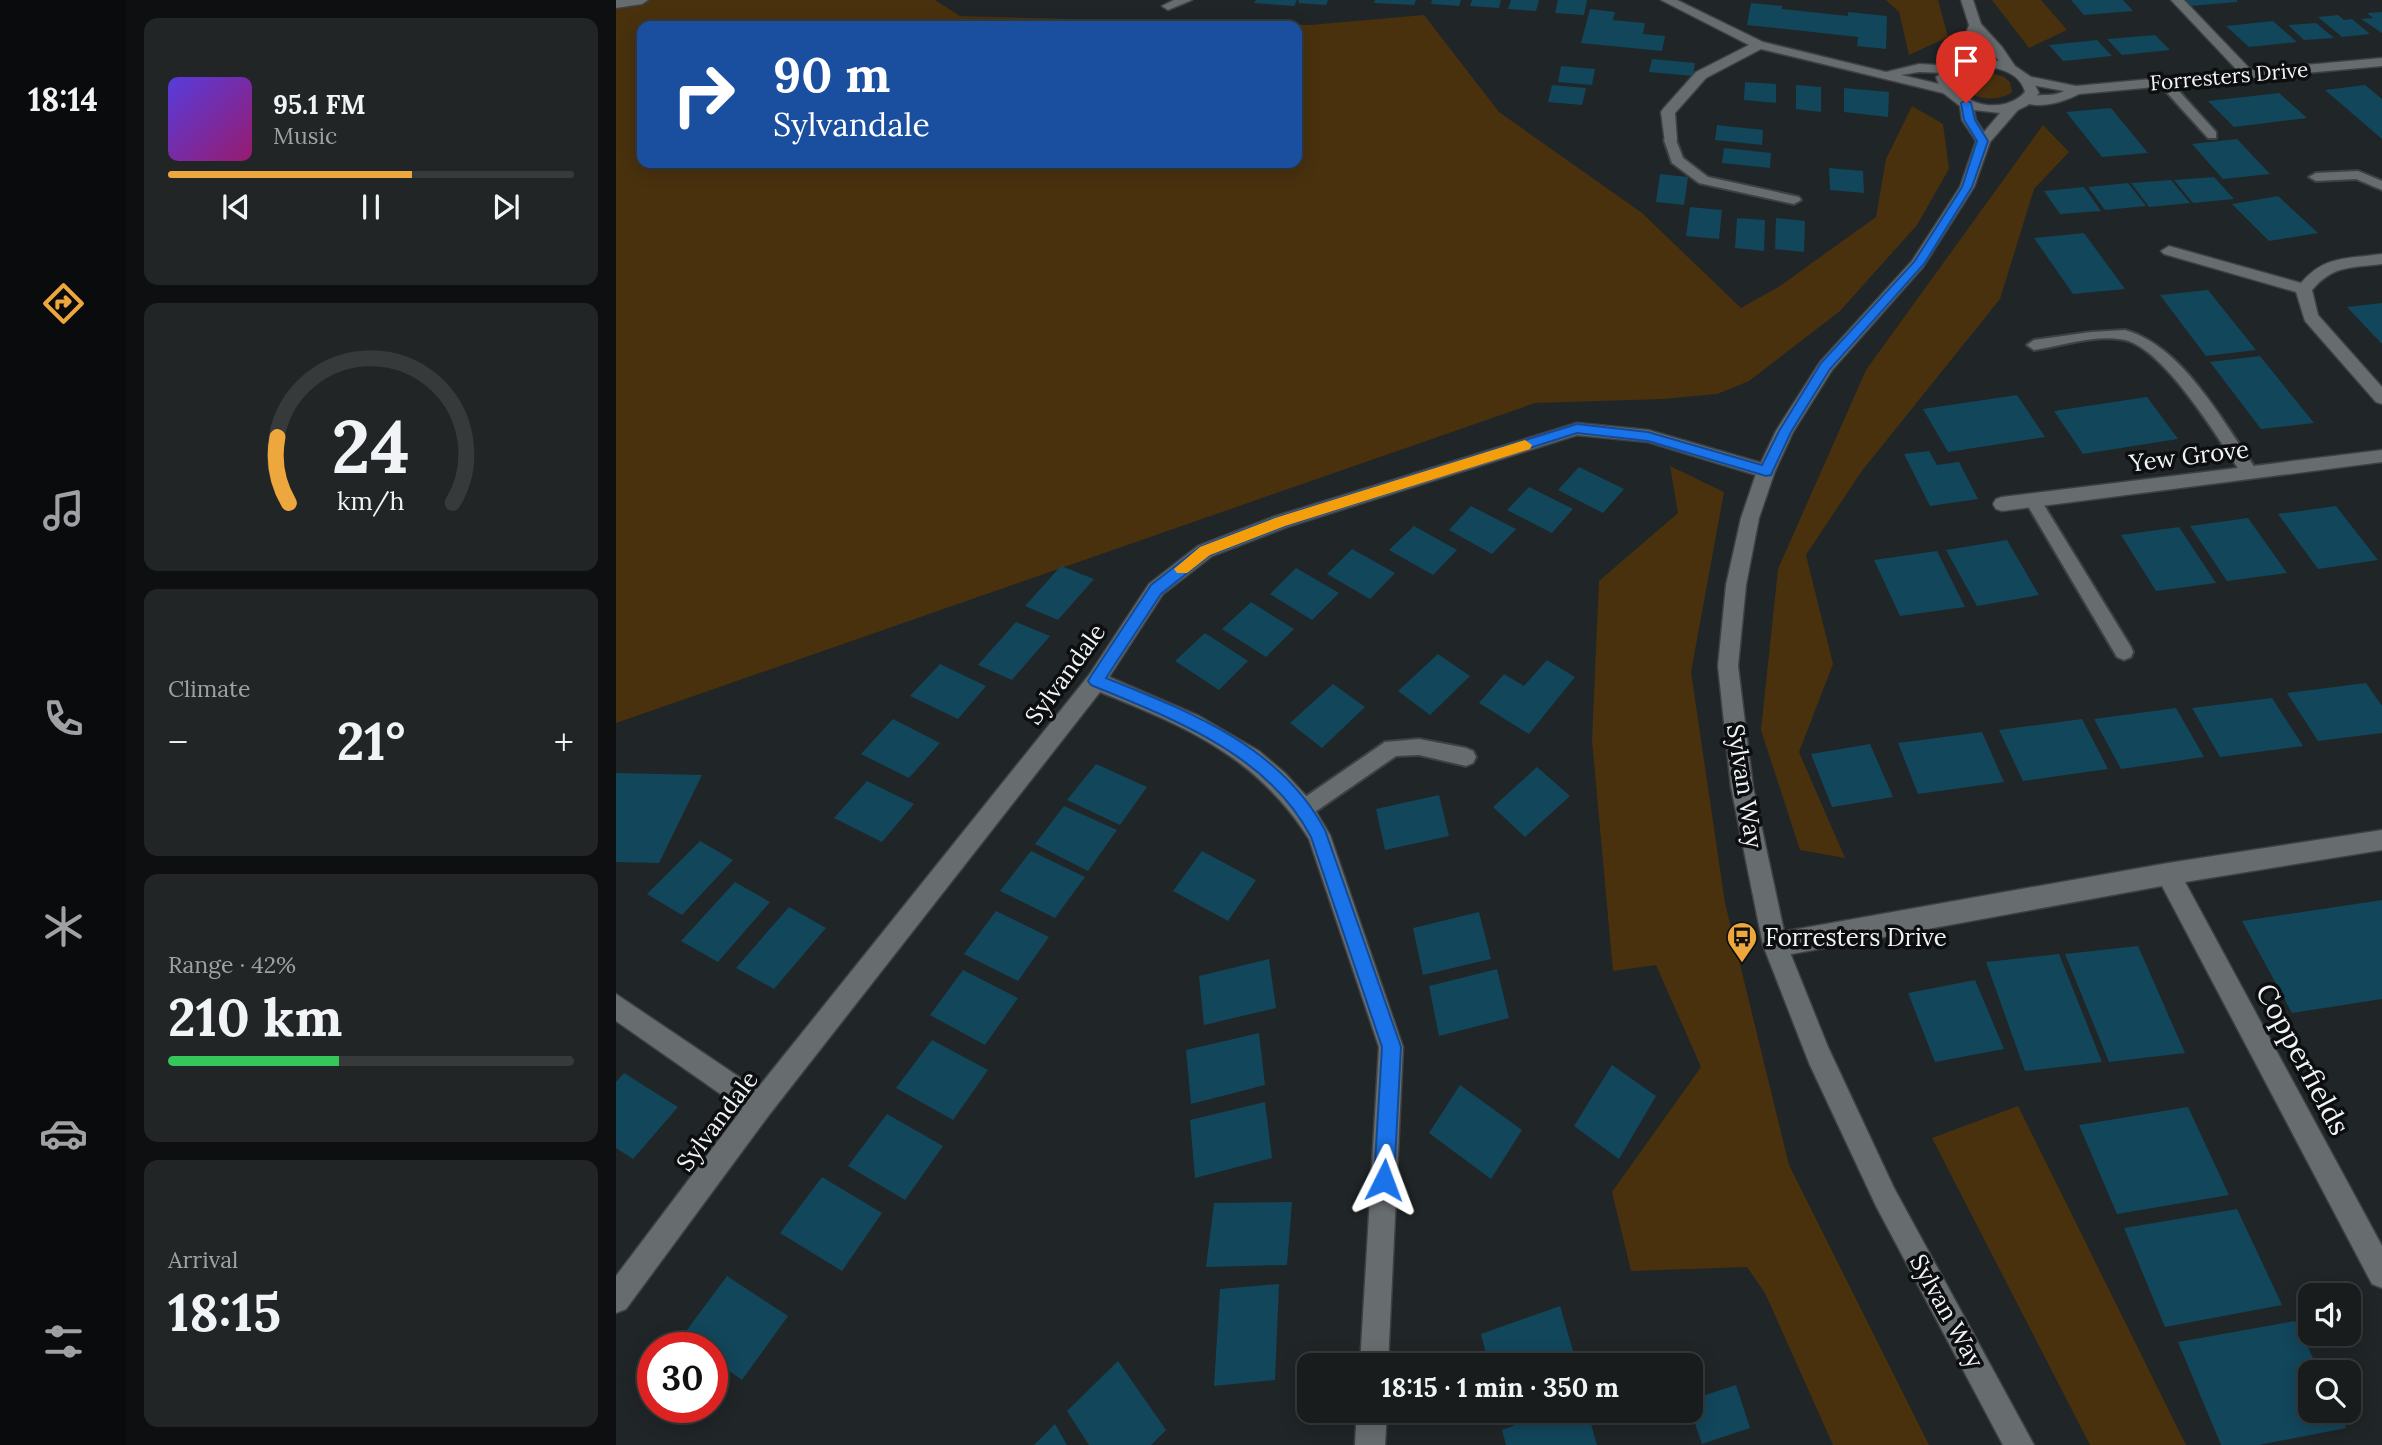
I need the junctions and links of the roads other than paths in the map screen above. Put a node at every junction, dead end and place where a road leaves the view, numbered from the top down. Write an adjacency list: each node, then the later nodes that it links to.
1 (642, 0): 6 (street)
2 (1186, 0): 7 (street)
3 (1667, 0): 9 (street)
4 (1967, 0): 8 (street)
5 (2177, 0): 14 (street)
6 (616, 4)
7 (1168, 6)
8 (1975, 26): 11 (street); 12 (street)
9 (1759, 45): 13 (street); 23 (street)
10 (2382, 62): 14 (street, Forresters Drive)
11 (1955, 66): 12 (street); 13 (street); 17 (street)
12 (2010, 69): 15 (street, Forresters Drive)
13 (1887, 74): 17 (street)
14 (2248, 74): 16 (street, Forresters Drive)
15 (2027, 79): 18 (street, Forresters Drive); 19 (street)
16 (2164, 82): 18 (street, Forresters Drive); 22 (lane)
17 (1947, 90): 20 (street)
18 (2076, 90): 19 (street, Forresters Drive)
19 (2028, 100): 21 (street)
20 (1966, 103): 21 (street); 24 (street)
21 (2012, 108): 24 (street, Sylvan Way)
22 (2212, 135)
23 (1670, 140): 27 (lane)
24 (1983, 141): 34 (street, Sylvan Way)
25 (2316, 177): 26 (lane)
26 (2382, 186)
27 (1794, 200)
28 (2169, 251): 30 (street)
29 (2382, 259): 30 (street)
30 (2304, 289): 32 (street)
31 (2034, 345): 35 (lane)
32 (2382, 398)
33 (2382, 456): 35 (street, Yew Grove)
34 (1766, 471): 39 (street, Sylvandale); 44 (street, Sylvan Way)
35 (2250, 473): 36 (street, Yew Grove)
36 (2033, 501): 37 (street, Yew Grove); 38 (lane)
37 (2002, 504)
38 (2124, 652)
39 (1096, 681): 41 (street); 46 (street, Sylvandale)
40 (1466, 757): 41 (lane)
41 (1304, 808): 49 (street)
42 (2382, 840): 43 (street)
43 (2168, 874): 44 (street); 47 (street, Copperfields)
44 (1775, 945): 52 (street, Sylvan Way)
45 (616, 1006): 46 (street)
46 (760, 1107): 48 (street, Sylvandale)
47 (2382, 1274)
48 (616, 1299)
49 (1375, 1353)
50 (1371, 1423): 51 (street)
51 (1370, 1445)
52 (2019, 1445)

